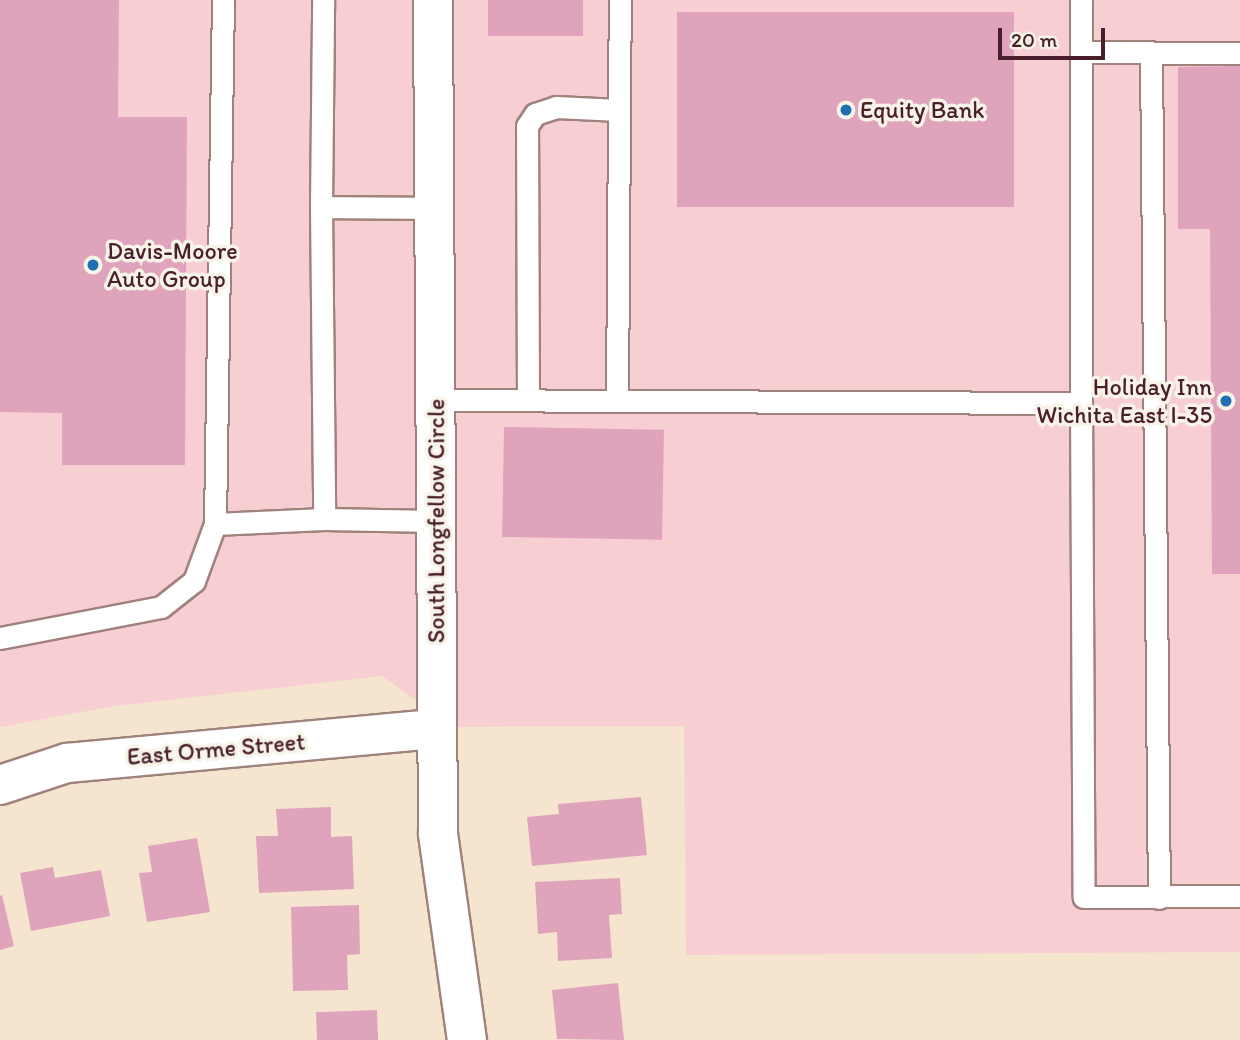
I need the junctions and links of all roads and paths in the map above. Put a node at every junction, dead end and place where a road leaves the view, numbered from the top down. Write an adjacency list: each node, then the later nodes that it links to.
1 (223, 0): 18 (lane)
2 (323, 0): 10 (lane)
3 (433, 0): 11 (street, South Longfellow Circle)
4 (620, 0): 9 (lane)
5 (1081, 0): 6 (lane)
6 (1082, 52): 8 (lane); 15 (lane)
7 (1240, 53): 8 (lane)
8 (1151, 54): 23 (lane)
9 (619, 110): 13 (lane); 14 (lane)
10 (321, 208): 11 (lane); 16 (lane)
11 (435, 208): 12 (street, South Longfellow Circle)
12 (436, 400): 13 (lane); 17 (street, South Longfellow Circle)
13 (528, 400): 14 (lane)
14 (617, 401): 15 (lane)
15 (1082, 403): 23 (lane)
16 (324, 519): 17 (lane); 18 (lane)
17 (436, 521): 20 (street, South Longfellow Circle)
18 (215, 524): 19 (lane)
19 (0, 638)
20 (436, 729): 21 (street, East Orme Street); 24 (street, South Longfellow Circle)
21 (0, 785)
22 (1240, 896): 23 (lane)
23 (1159, 898)
24 (467, 1040)

